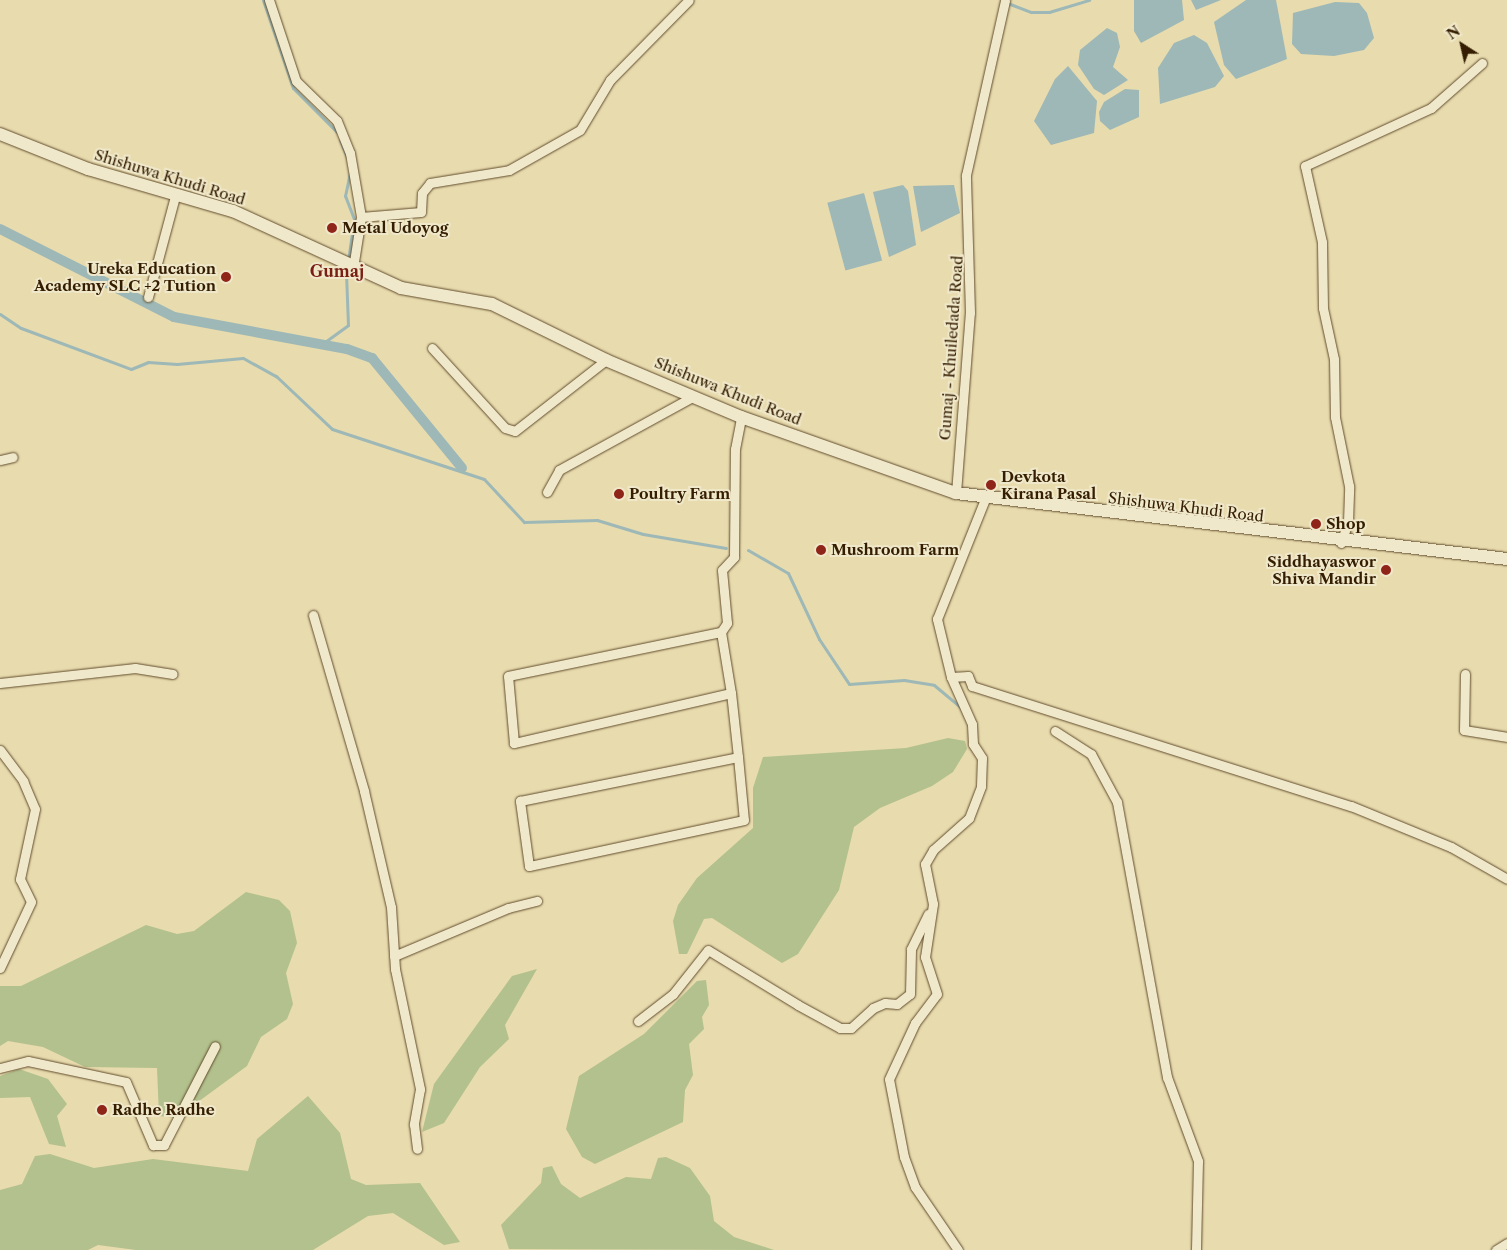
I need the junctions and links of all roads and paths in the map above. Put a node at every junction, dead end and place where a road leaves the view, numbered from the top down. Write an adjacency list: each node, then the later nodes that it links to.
1 (268, 0): 7 (street)
2 (689, 0): 7 (street)
3 (1005, 0): 17 (street, Gumaj - Khuiledada Road)
4 (1482, 63): 19 (street)
5 (0, 134): 6 (main road, Shishuwa Khudi Road)
6 (175, 196): 8 (main road, Shishuwa Khudi Road); 9 (street)
7 (360, 217): 8 (street)
8 (353, 268): 11 (main road, Shishuwa Khudi Road)
9 (148, 298)
10 (432, 348): 11 (street)
11 (606, 360): 12 (main road, Shishuwa Khudi Road)
12 (694, 396): 13 (main road, Shishuwa Khudi Road); 16 (street)
13 (741, 417): 17 (main road, Shishuwa Khudi Road); 22 (street)
14 (13, 456): 15 (street)
15 (0, 460)
16 (547, 492)
17 (956, 493): 18 (main road, Shishuwa Khudi Road)
18 (985, 499): 19 (main road, Shishuwa Khudi Road); 25 (street)
19 (1341, 542): 20 (main road, Shishuwa Khudi Road)
20 (1507, 559)
21 (313, 615): 35 (street)
22 (722, 632): 27 (street); 27 (street)
23 (174, 674): 26 (street)
24 (1465, 674): 29 (street)
25 (951, 677): 32 (street); 34 (street)
26 (0, 683)
27 (731, 693): 31 (street)
28 (1055, 731): 43 (street)
29 (1507, 737)
30 (2, 756): 36 (street)
31 (738, 757): 31 (street)
32 (1507, 878)
33 (537, 901): 35 (street)
34 (933, 904): 37 (street); 42 (street)
35 (394, 956): 40 (street)
36 (0, 968)
37 (638, 1022)
38 (215, 1046): 39 (street)
39 (0, 1068)
40 (417, 1149)
41 (1507, 1243): 44 (street)
42 (958, 1250)
43 (1196, 1250)
44 (1496, 1250)

